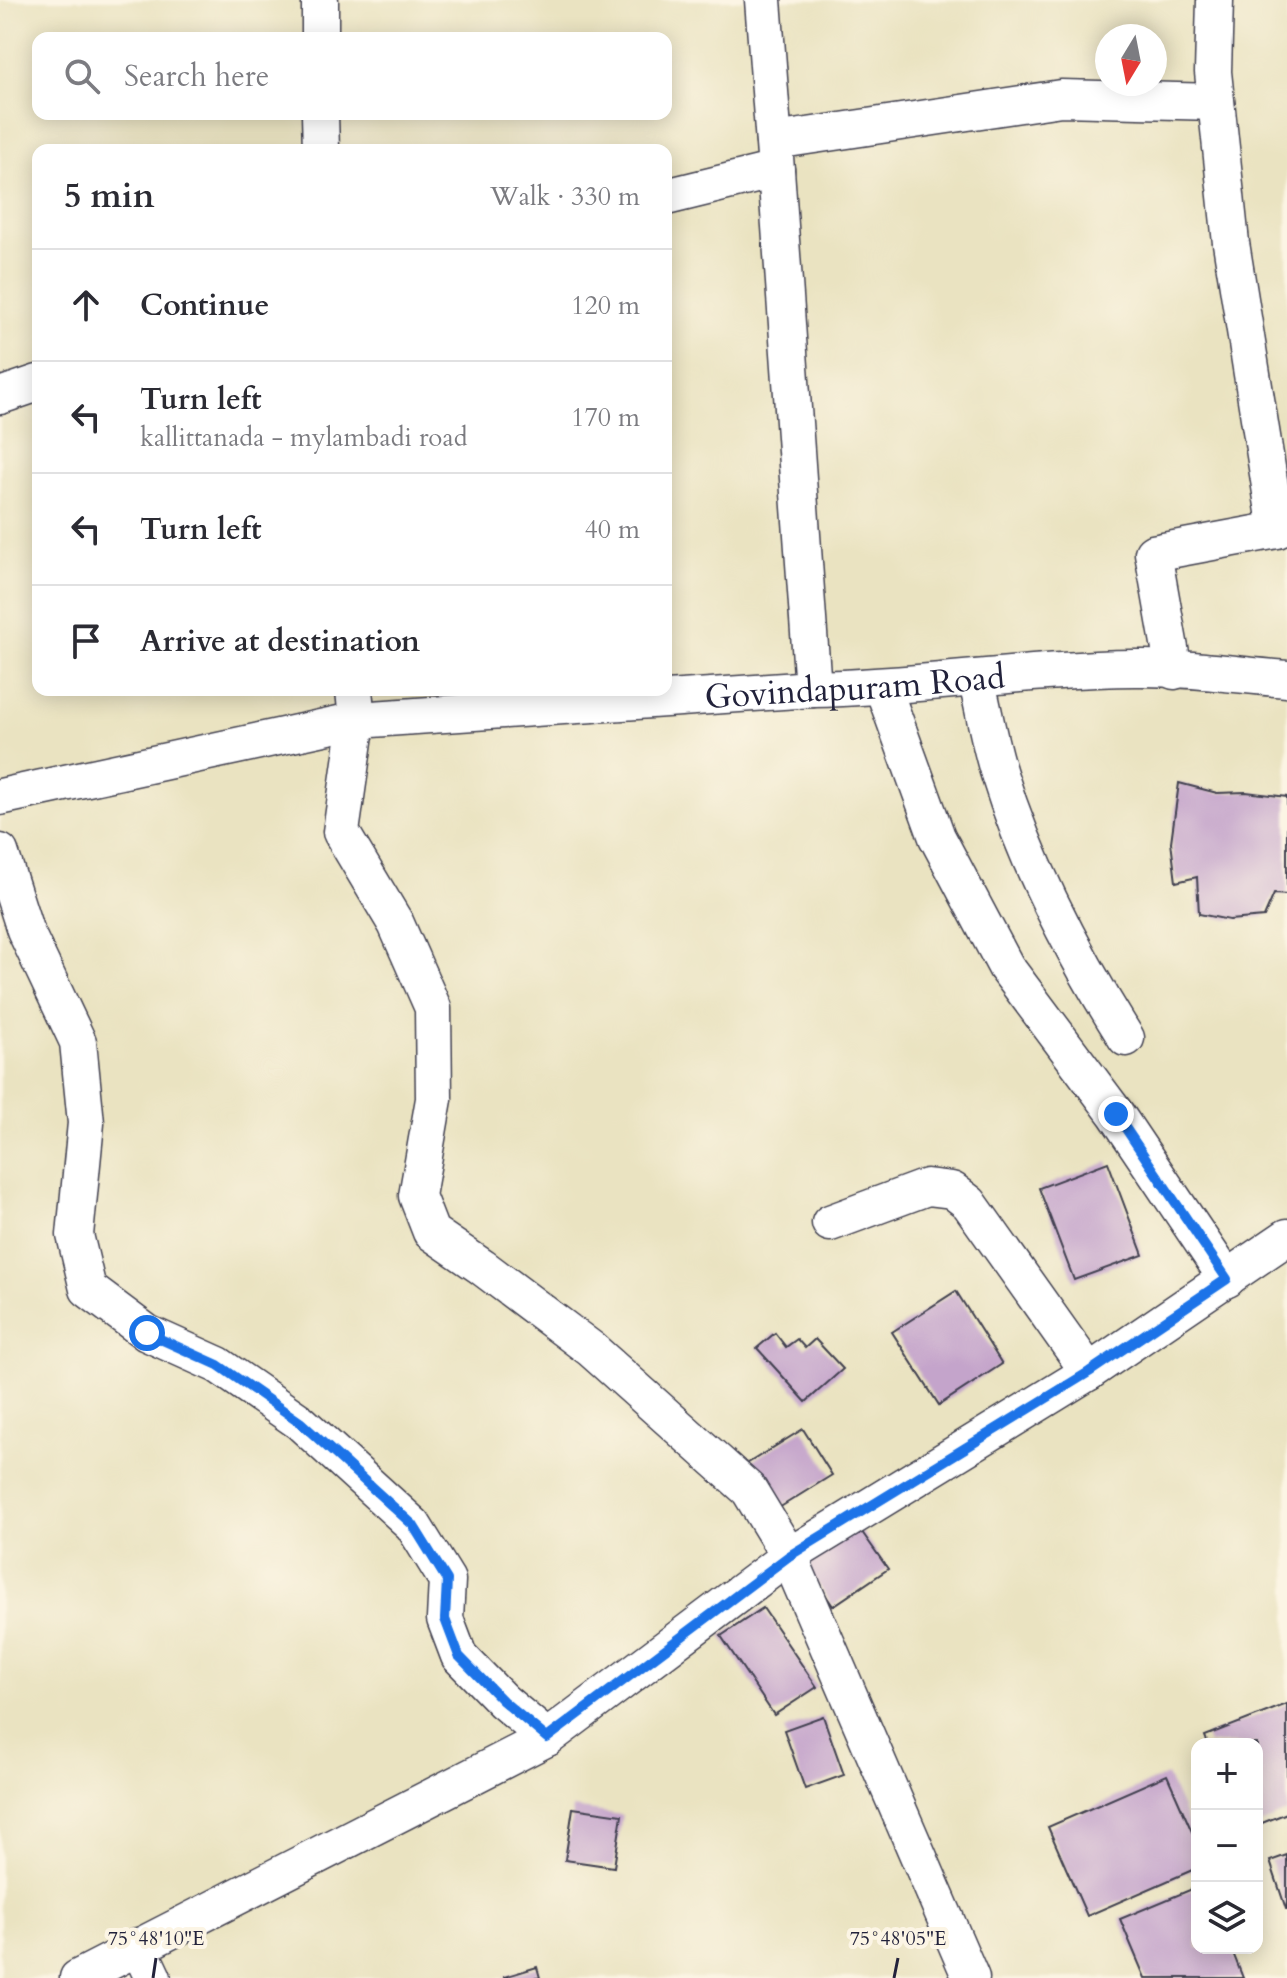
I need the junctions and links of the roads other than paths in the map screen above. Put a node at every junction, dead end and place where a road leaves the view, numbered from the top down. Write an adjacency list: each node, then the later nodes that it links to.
1 (320, 0): 4 (street)
2 (763, 0): 8 (street)
3 (1215, 0): 5 (street)
4 (320, 32)
5 (1216, 102): 8 (street); 12 (street)
6 (320, 120): 7 (street)
7 (321, 144)
8 (775, 155): 9 (street); 16 (street)
9 (672, 195)
10 (32, 385): 11 (street)
11 (0, 396)
12 (1174, 671): 13 (street, Govindapuram Road); 14 (street, Govindapuram Road)
13 (976, 678): 15 (street, Govindapuram Road); 22 (street)
14 (1287, 679)
15 (883, 688): 16 (street, Govindapuram Road); 25 (street)
16 (813, 689): 17 (street, Govindapuram Road)
17 (672, 694)
18 (613, 696): 19 (street, Govindapuram Road)
19 (356, 705): 20 (street, Govindapuram Road); 27 (street)
20 (0, 797)
21 (0, 852): 28 (street)
22 (1126, 1038)
23 (830, 1223): 26 (street)
24 (1287, 1237): 25 (street)
25 (1227, 1279): 26 (street)
26 (1089, 1372): 27 (street)
27 (789, 1556): 28 (street); 31 (street)
28 (547, 1738): 29 (street)
29 (146, 1962): 30 (street)
30 (78, 1978)
31 (971, 1978)

